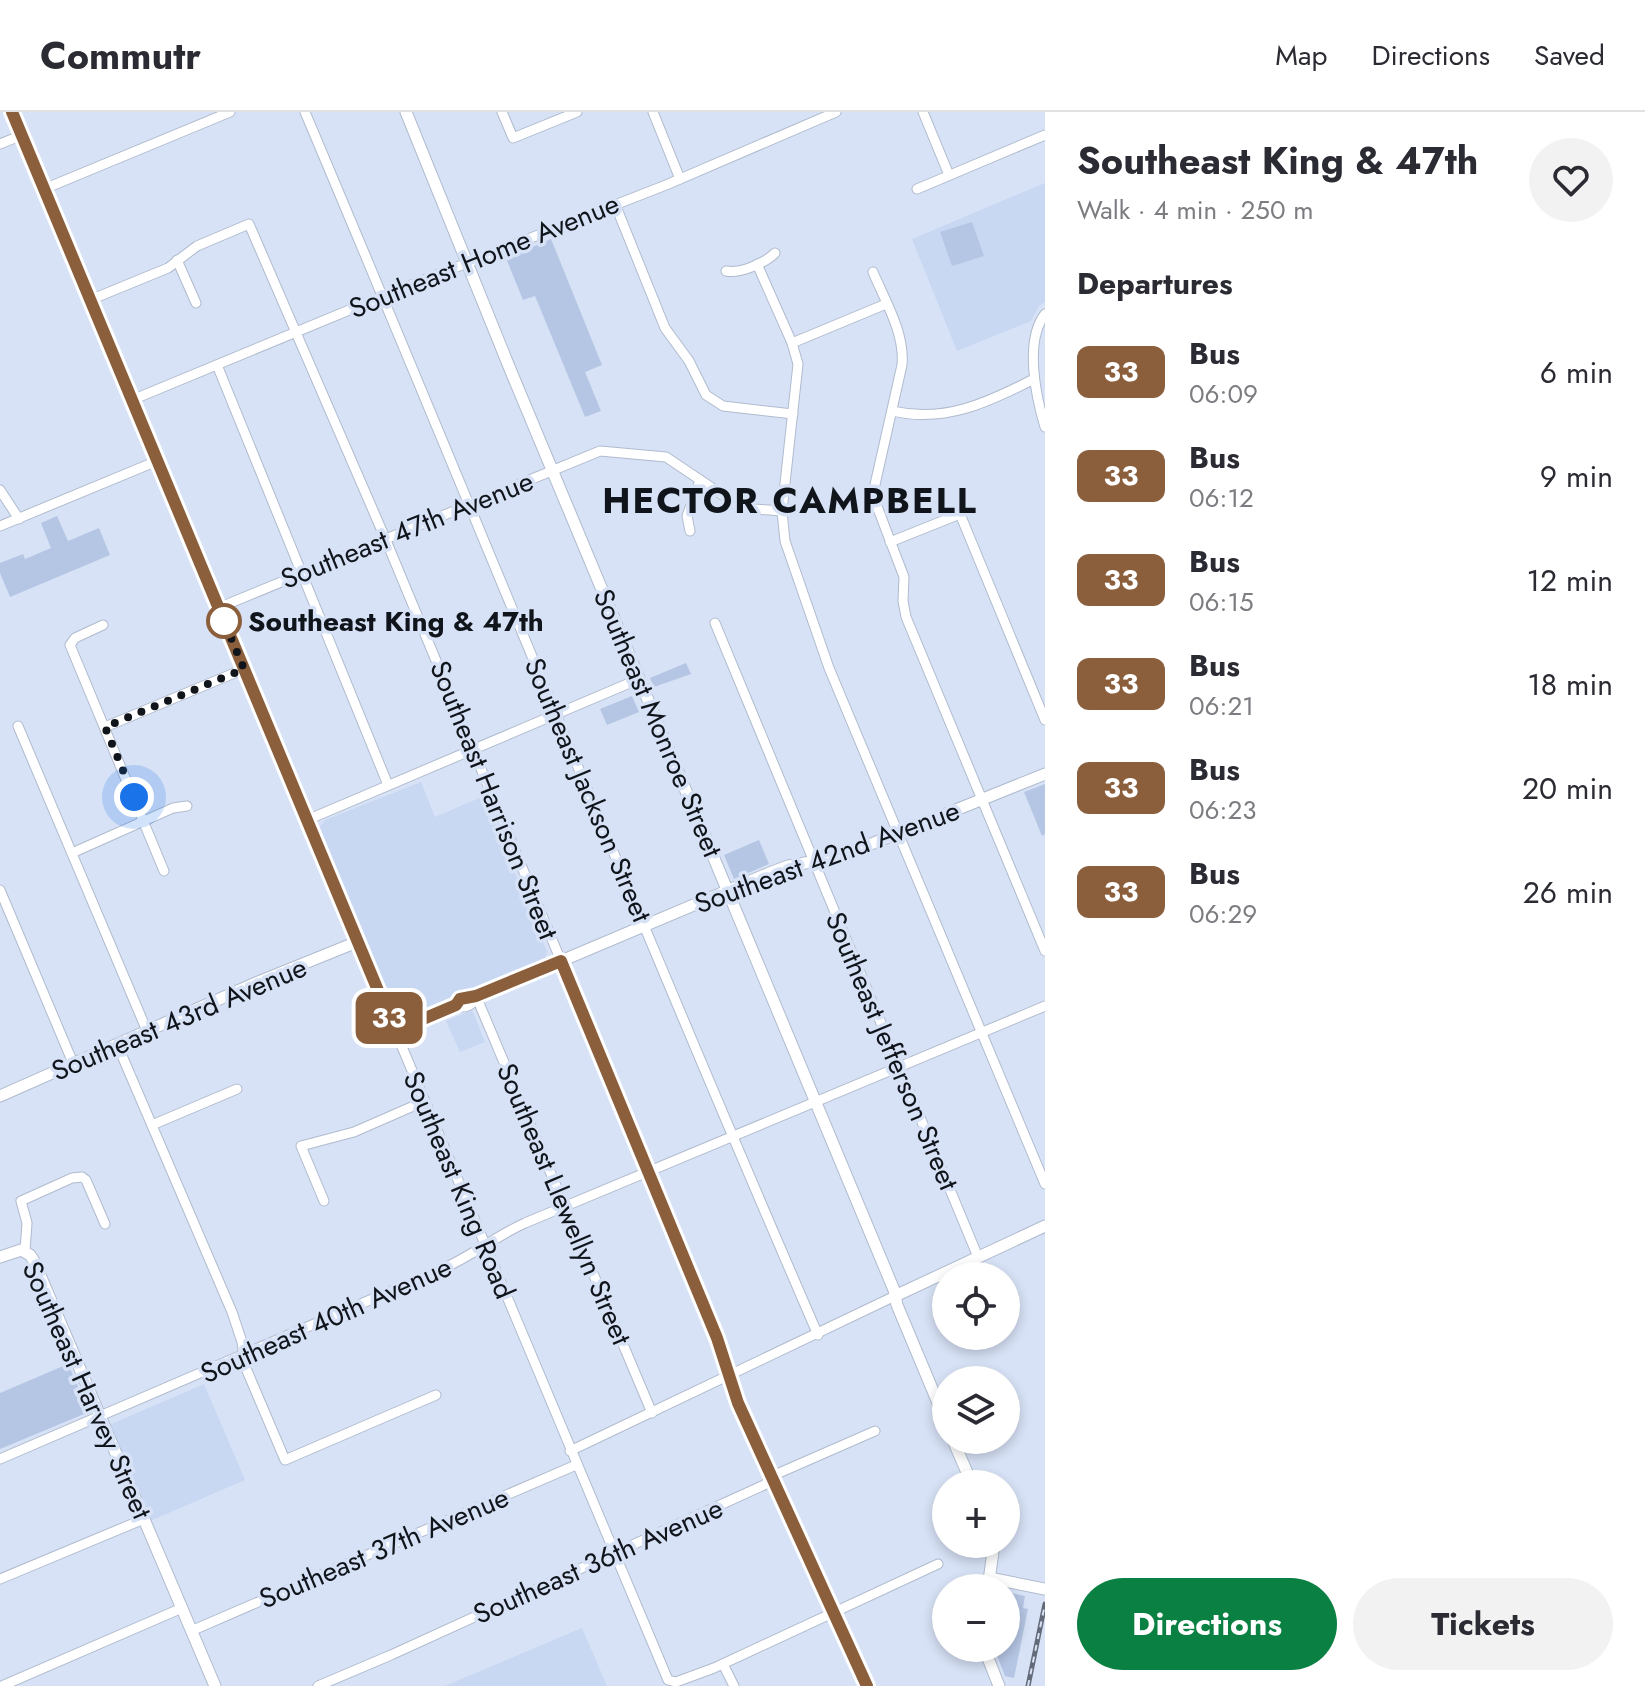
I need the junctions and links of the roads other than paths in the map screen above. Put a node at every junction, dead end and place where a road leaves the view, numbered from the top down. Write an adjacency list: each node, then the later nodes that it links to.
1 (12, 112): 10 (main road, Southeast King Road)
2 (230, 112): 15 (street)
3 (305, 112): 24 (street, Southeast Jackson Street)
4 (406, 112): 20 (street, Southeast Monroe Street)
5 (502, 112): 6 (street)
6 (577, 112)
7 (653, 112): 14 (street)
8 (836, 112): 14 (street, Southeast Home Avenue)
9 (923, 112): 13 (street)
10 (22, 135): 12 (street); 15 (main road, Southeast King Road)
11 (1045, 135): 13 (street)
12 (0, 144)
13 (949, 175): 16 (street)
14 (680, 179): 17 (street, Southeast Home Avenue)
15 (44, 189): 25 (main road, Southeast King Road)
16 (917, 189)
17 (615, 204): 20 (street, Southeast Home Avenue); 35 (street)
18 (775, 253): 21 (street)
19 (177, 260): 25 (street); 26 (street); 29 (street, Southeast Harrison Street)
20 (466, 264): 24 (street, Southeast Home Avenue); 38 (street, Southeast Monroe Street)
21 (757, 264): 22 (street); 30 (street)
22 (726, 271)
23 (873, 272): 27 (street)
24 (383, 297): 29 (street, Southeast Home Avenue); 41 (street, Southeast Jackson Street)
25 (90, 300): 33 (main road, Southeast King Road)
26 (196, 303)
27 (886, 304): 30 (street); 34 (street)
28 (1043, 316): 32 (street)
29 (298, 332): 31 (street, Southeast Home Avenue); 46 (street, Southeast Harrison Street)
30 (792, 343): 35 (street)
31 (217, 365): 33 (street, Southeast Home Avenue); 48 (street)
32 (1034, 379): 34 (street); 36 (street)
33 (132, 400): 37 (main road, Southeast King Road)
34 (892, 411): 47 (street)
35 (793, 414): 42 (street)
36 (1045, 427)
37 (157, 461): 43 (street); 49 (main road, Southeast King Road)
38 (552, 470): 39 (street, Southeast 47th Avenue); 41 (street, Southeast 47th Avenue); 53 (street, Southeast Monroe Street)
39 (700, 480): 42 (street, Southeast 47th Avenue); 45 (street)
40 (0, 490): 43 (street)
41 (470, 503): 46 (street, Southeast 47th Avenue); 54 (street, Southeast Jackson Street)
42 (782, 511): 65 (street)
43 (19, 519): 44 (street)
44 (0, 526)
45 (690, 531)
46 (385, 538): 48 (street, Southeast 47th Avenue); 58 (street, Southeast Harrison Street)
47 (890, 542): 55 (street); 61 (street)
48 (302, 573): 49 (street, Southeast 47th Avenue); 60 (street)
49 (218, 608): 52 (main road, Southeast King Road)
50 (715, 623): 67 (street, Southeast Jefferson Street)
51 (103, 625): 57 (street)
52 (244, 669): 57 (street); 63 (main road, Southeast King Road)
53 (639, 679): 54 (street); 70 (street, Southeast Monroe Street)
54 (557, 715): 58 (street); 71 (street, Southeast Jackson Street)
55 (1045, 720)
56 (18, 726): 66 (street)
57 (105, 727): 64 (street)
58 (473, 749): 60 (street); 74 (street, Southeast Harrison Street)
59 (1045, 774): 61 (street, Southeast 42nd Avenue)
60 (388, 785): 63 (street)
61 (982, 800): 65 (street, Southeast 42nd Avenue); 73 (street)
62 (187, 806): 64 (street)
63 (307, 820): 72 (main road, Southeast King Road)
64 (143, 821): 66 (street); 68 (street)
65 (898, 834): 67 (street, Southeast 42nd Avenue); 79 (street)
66 (72, 853): 78 (street)
67 (814, 863): 70 (street, Southeast 42nd Avenue); 82 (street, Southeast Jefferson Street)
68 (164, 871)
69 (0, 890): 81 (street)
70 (729, 890): 71 (street, Southeast 42nd Avenue); 86 (street, Southeast Monroe Street)
71 (645, 926): 74 (street, Southeast 42nd Avenue); 88 (street, Southeast Jackson Street)
72 (357, 942): 77 (main road, Southeast King Road); 78 (street, Southeast 43rd Avenue)
73 (1045, 951)
74 (561, 961): 75 (main road, Southeast 42nd Avenue); 89 (main road, Southeast Harrison Street)
75 (476, 996): 77 (main road, Southeast 42nd Avenue); 92 (street, Southeast Llewellyn Street)
76 (1045, 1006): 79 (street, Southeast 40th Avenue)
77 (399, 1029): 85 (street, Southeast King Road)
78 (147, 1031): 80 (street, Southeast 43rd Avenue)
79 (982, 1032): 82 (street, Southeast 40th Avenue); 90 (street)
80 (117, 1044): 81 (street, Southeast 43rd Avenue); 87 (street)
81 (73, 1063): 84 (street, Southeast 43rd Avenue)
82 (899, 1067): 86 (street, Southeast 40th Avenue); 98 (street, Southeast Jefferson Street)
83 (237, 1089): 87 (street)
84 (0, 1096)
85 (425, 1101): 91 (street); 95 (street, Southeast King Road)
86 (815, 1102): 88 (street, Southeast 40th Avenue); 99 (street, Southeast Monroe Street)
87 (152, 1125): 101 (street)
88 (732, 1137): 89 (street, Southeast 40th Avenue); 100 (street, Southeast Jackson Street)
89 (648, 1171): 92 (street, Southeast 40th Avenue); 102 (main road, Southeast Harrison Street)
90 (1045, 1184)
91 (324, 1201)
92 (564, 1206): 95 (street, Southeast 40th Avenue); 105 (street, Southeast Llewellyn Street)
93 (105, 1224): 96 (street, Southeast Harvey Street)
94 (1045, 1226): 98 (street)
95 (486, 1246): 101 (street, Southeast 40th Avenue); 108 (street, Southeast King Road)
96 (25, 1251): 97 (street); 106 (street, Southeast Harvey Street)
97 (0, 1257)
98 (978, 1257): 99 (street)
99 (895, 1296): 100 (street); 103 (street, Southeast Monroe Street)
100 (818, 1335): 102 (street)
101 (244, 1356): 104 (street); 106 (street, Southeast 40th Avenue)
102 (729, 1376): 105 (street); 111 (main road, Southeast Harrison Street)
103 (932, 1387)
104 (436, 1395)
105 (652, 1413): 108 (street)
106 (100, 1417): 109 (street, Southeast 40th Avenue); 112 (street, Southeast Harvey Street)
107 (875, 1431): 111 (street, Southeast 36th Avenue)
108 (570, 1451): 110 (street, Southeast King Road)
109 (0, 1459)
110 (576, 1465): 113 (street, Southeast King Road); 120 (street, Southeast 37th Avenue)
111 (773, 1479): 113 (street, Southeast 36th Avenue); 119 (main road, Southeast Harrison Street)
112 (144, 1519): 115 (street); 118 (street, Southeast Harvey Street)
113 (613, 1554): 122 (street, Southeast King Road); 125 (street, Southeast 36th Avenue)
114 (938, 1564): 119 (street)
115 (0, 1579)
116 (1020, 1586): 117 (street)
117 (1045, 1589)
118 (182, 1608): 120 (street, Southeast Harvey Street); 123 (street)
119 (833, 1612): 122 (street); 127 (main road, Southeast Harrison Street)
120 (191, 1631): 124 (street, Southeast Harvey Street)
121 (990, 1662): 128 (street)
122 (723, 1664): 126 (street)
123 (2, 1686)
124 (215, 1686)
125 (318, 1686)
126 (734, 1686)
127 (867, 1686)
128 (999, 1686)

